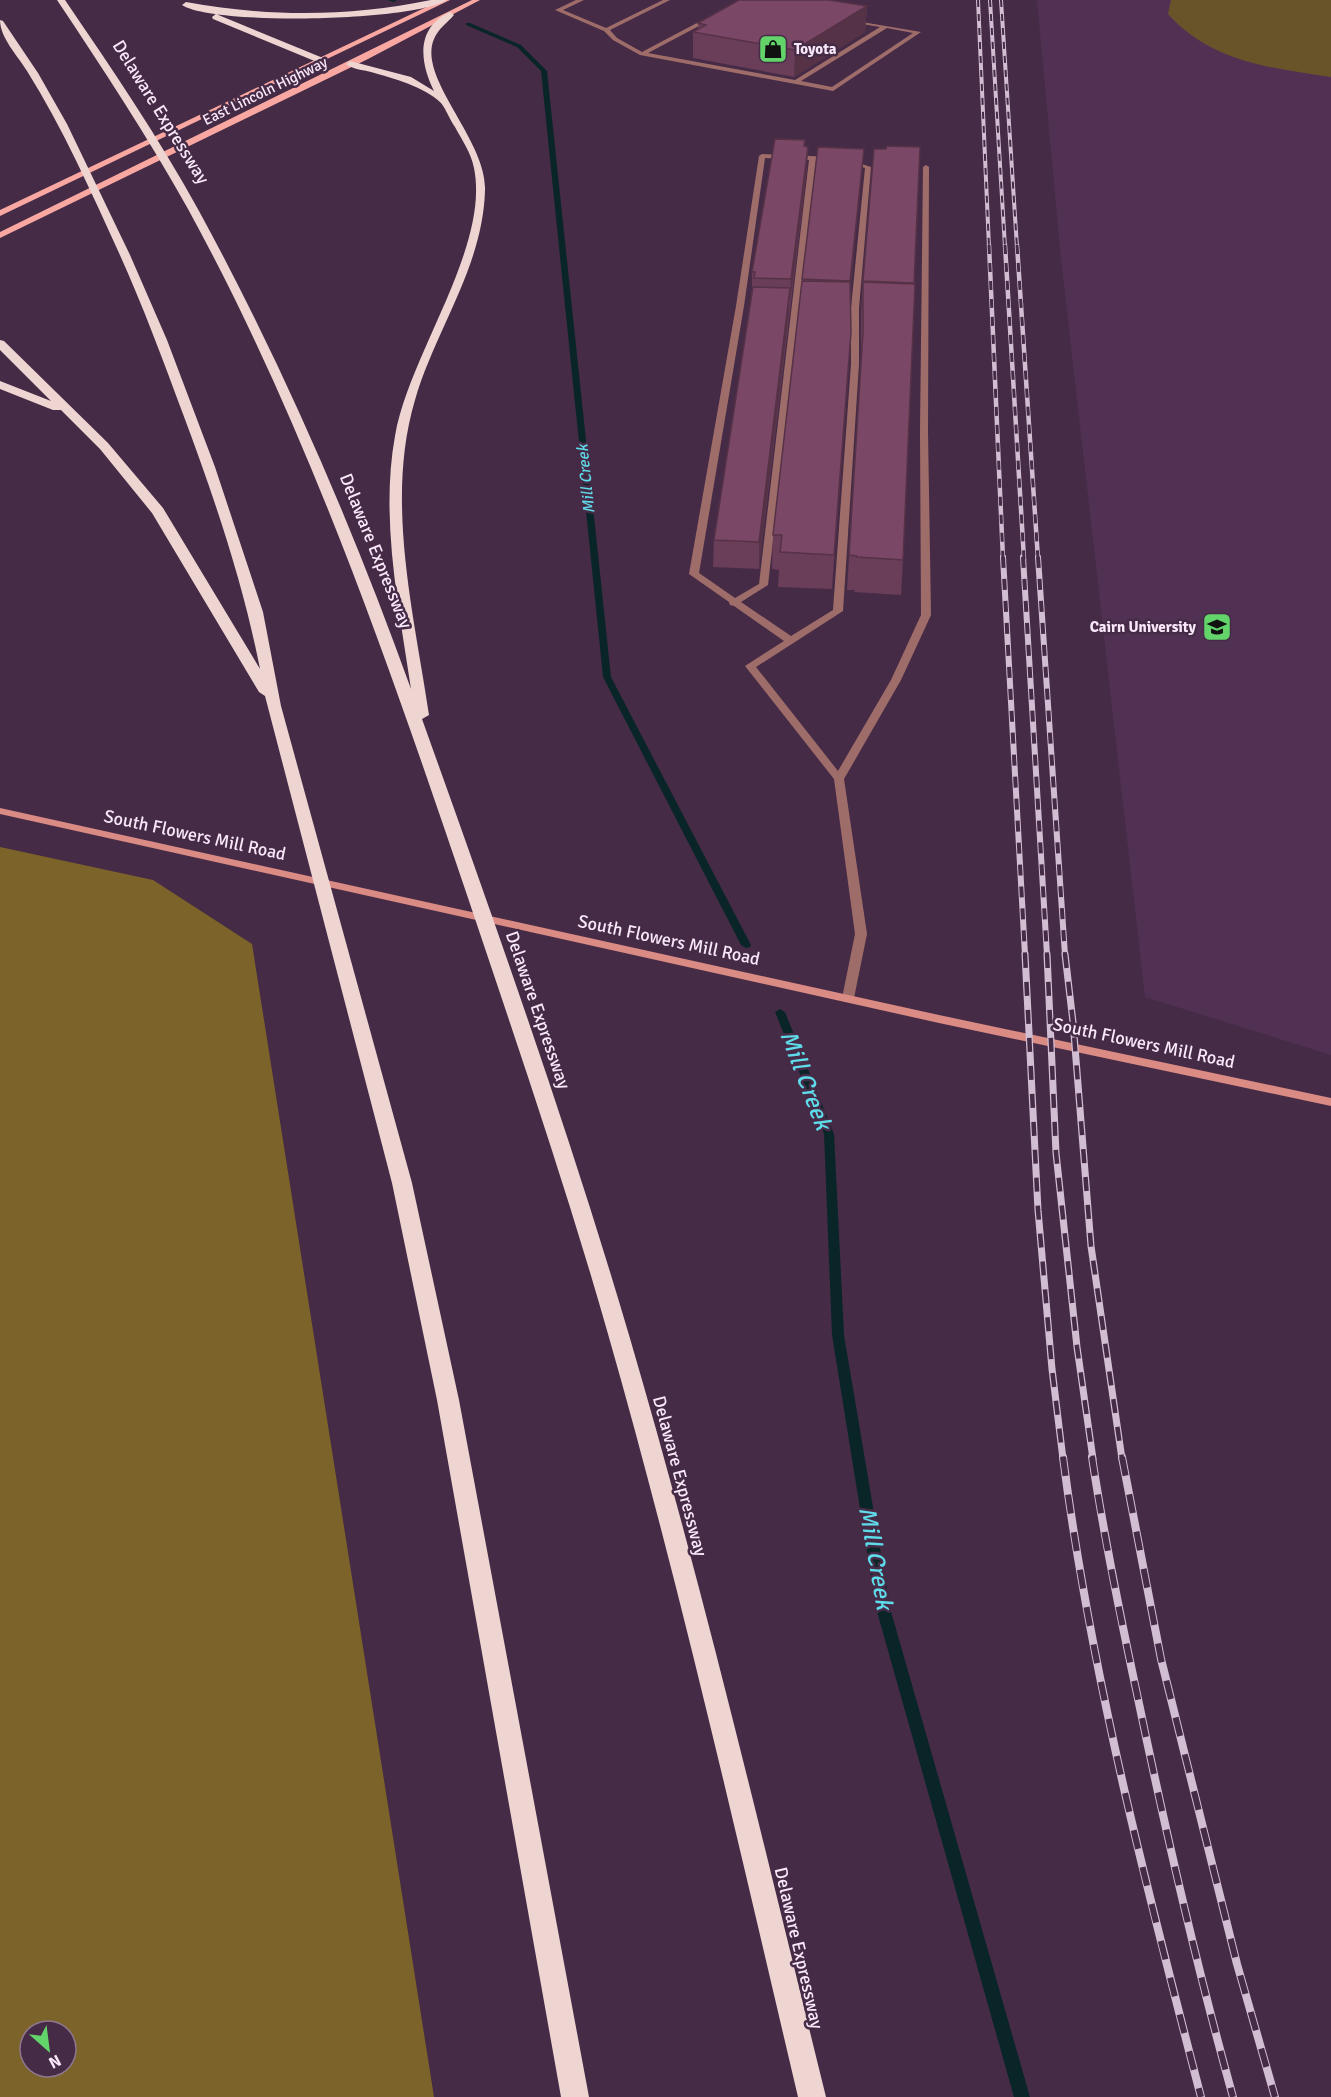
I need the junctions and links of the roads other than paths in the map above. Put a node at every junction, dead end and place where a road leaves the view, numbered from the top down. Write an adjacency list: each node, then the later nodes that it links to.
1 (61, 0): 38 (highway, Delaware Expressway)
2 (174, 0): 7 (highway)
3 (445, 0): 7 (highway); 15 (main road, East Lincoln Highway)
4 (477, 0): 9 (main road, East Lincoln Highway)
5 (581, 0): 13 (lane)
6 (667, 0): 13 (lane)
7 (186, 5): 15 (highway)
8 (721, 12): 14 (lane)
9 (450, 15): 16 (main road, East Lincoln Highway); 18 (highway)
10 (841, 19): 12 (lane)
11 (0, 23): 37 (highway)
12 (885, 27): 17 (lane); 17 (lane)
13 (606, 30): 14 (lane)
14 (642, 54): 17 (lane)
15 (320, 60): 16 (main road); 21 (main road, East Lincoln Highway)
16 (350, 64): 18 (highway); 22 (main road, East Lincoln Highway)
17 (796, 82)
18 (442, 100): 38 (highway)
19 (813, 158): 23 (lane); 26 (lane); 29 (lane)
20 (926, 167): 31 (lane)
21 (0, 213)
22 (0, 235)
23 (740, 306): 24 (lane); 35 (lane)
24 (751, 306)
25 (785, 307): 26 (lane)
26 (796, 307): 27 (lane); 35 (lane)
27 (808, 307)
28 (844, 308): 29 (lane)
29 (861, 308): 36 (lane)
30 (913, 310): 31 (lane)
31 (925, 311): 39 (lane)
32 (0, 343): 34 (highway)
33 (0, 385): 34 (highway)
34 (72, 414): 37 (highway)
35 (733, 603): 36 (lane)
36 (791, 641): 39 (lane)
37 (274, 706): 43 (highway)
38 (427, 753): 44 (highway, Delaware Expressway)
39 (839, 780): 41 (lane)
40 (0, 811): 41 (main road, South Flowers Mill Road)
41 (848, 999): 42 (main road, South Flowers Mill Road)
42 (1331, 1102)
43 (574, 2097)
44 (812, 2097)

